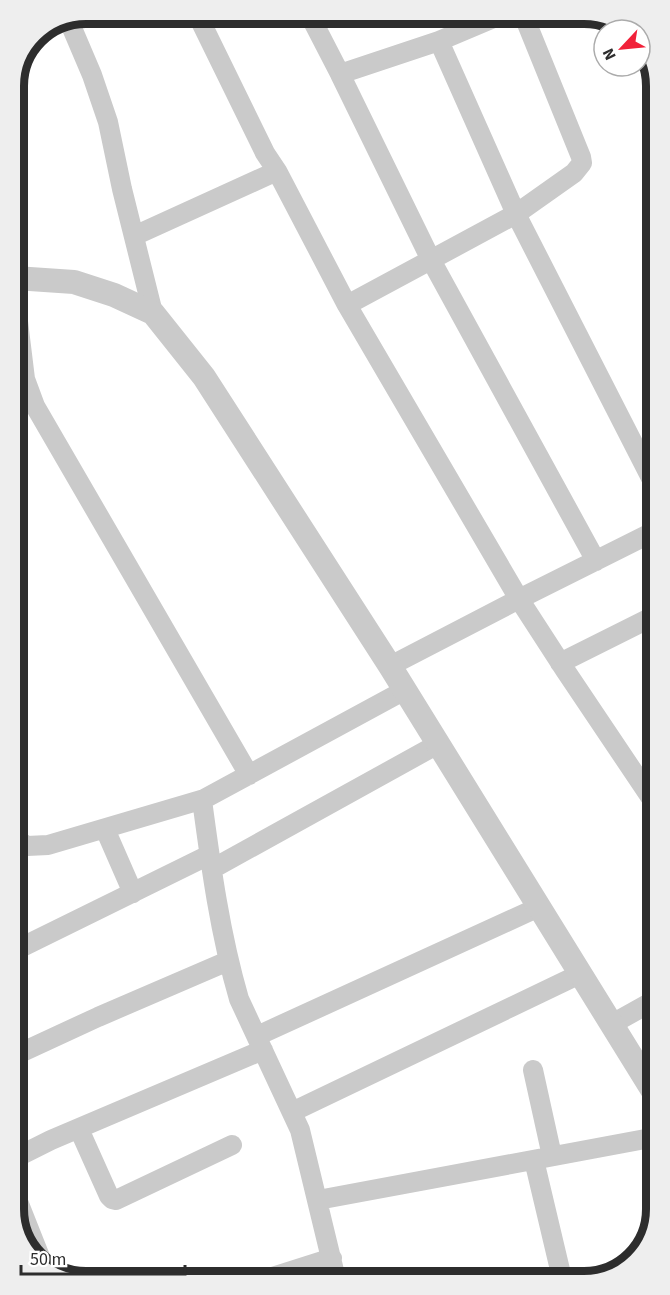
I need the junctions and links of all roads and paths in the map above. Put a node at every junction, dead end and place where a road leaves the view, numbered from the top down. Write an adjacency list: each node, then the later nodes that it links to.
1 (202, 24): 8 (street)
2 (314, 24): 7 (street)
3 (479, 24): 6 (street)
4 (527, 24): 9 (street)
5 (71, 26): 10 (street)
6 (439, 41): 7 (street); 9 (street)
7 (340, 74): 11 (street)
8 (277, 171): 10 (street); 13 (street)
9 (516, 214): 11 (street); 16 (street)
10 (134, 236): 14 (street)
11 (430, 261): 13 (street); 18 (street)
12 (24, 279): 14 (street)
13 (347, 305): 19 (street)
14 (153, 313): 22 (street)
15 (24, 370): 25 (street)
16 (646, 468)
17 (646, 536): 18 (street)
18 (596, 561): 19 (street)
19 (519, 599): 21 (street); 22 (street)
20 (646, 620): 21 (street)
21 (560, 663): 26 (street)
22 (390, 666): 23 (street)
23 (405, 690): 24 (street); 25 (street)
24 (438, 744): 30 (street); 32 (street)
25 (249, 776): 27 (street)
26 (646, 792)
27 (202, 800): 28 (street); 30 (street)
28 (105, 829): 29 (street); 31 (street)
29 (24, 844)
30 (210, 862): 31 (street); 34 (street)
31 (133, 893): 33 (street)
32 (539, 907): 35 (street); 38 (street)
33 (24, 946)
34 (228, 961): 38 (street); 39 (street)
35 (580, 974): 37 (street); 42 (street)
36 (646, 1005): 37 (street)
37 (612, 1024): 41 (street)
38 (260, 1043): 42 (street); 43 (street)
39 (24, 1051)
40 (533, 1070): 47 (street)
41 (646, 1080)
42 (292, 1112): 48 (street)
43 (78, 1129): 45 (street); 46 (street)
44 (646, 1139): 47 (street)
45 (232, 1145)
46 (24, 1154)
47 (543, 1158): 48 (street); 54 (street)
48 (318, 1200): 51 (street)
49 (25, 1219): 50 (street)
50 (35, 1244)
51 (332, 1258): 52 (street); 53 (street)
52 (291, 1271)
53 (334, 1271)
54 (560, 1271)

